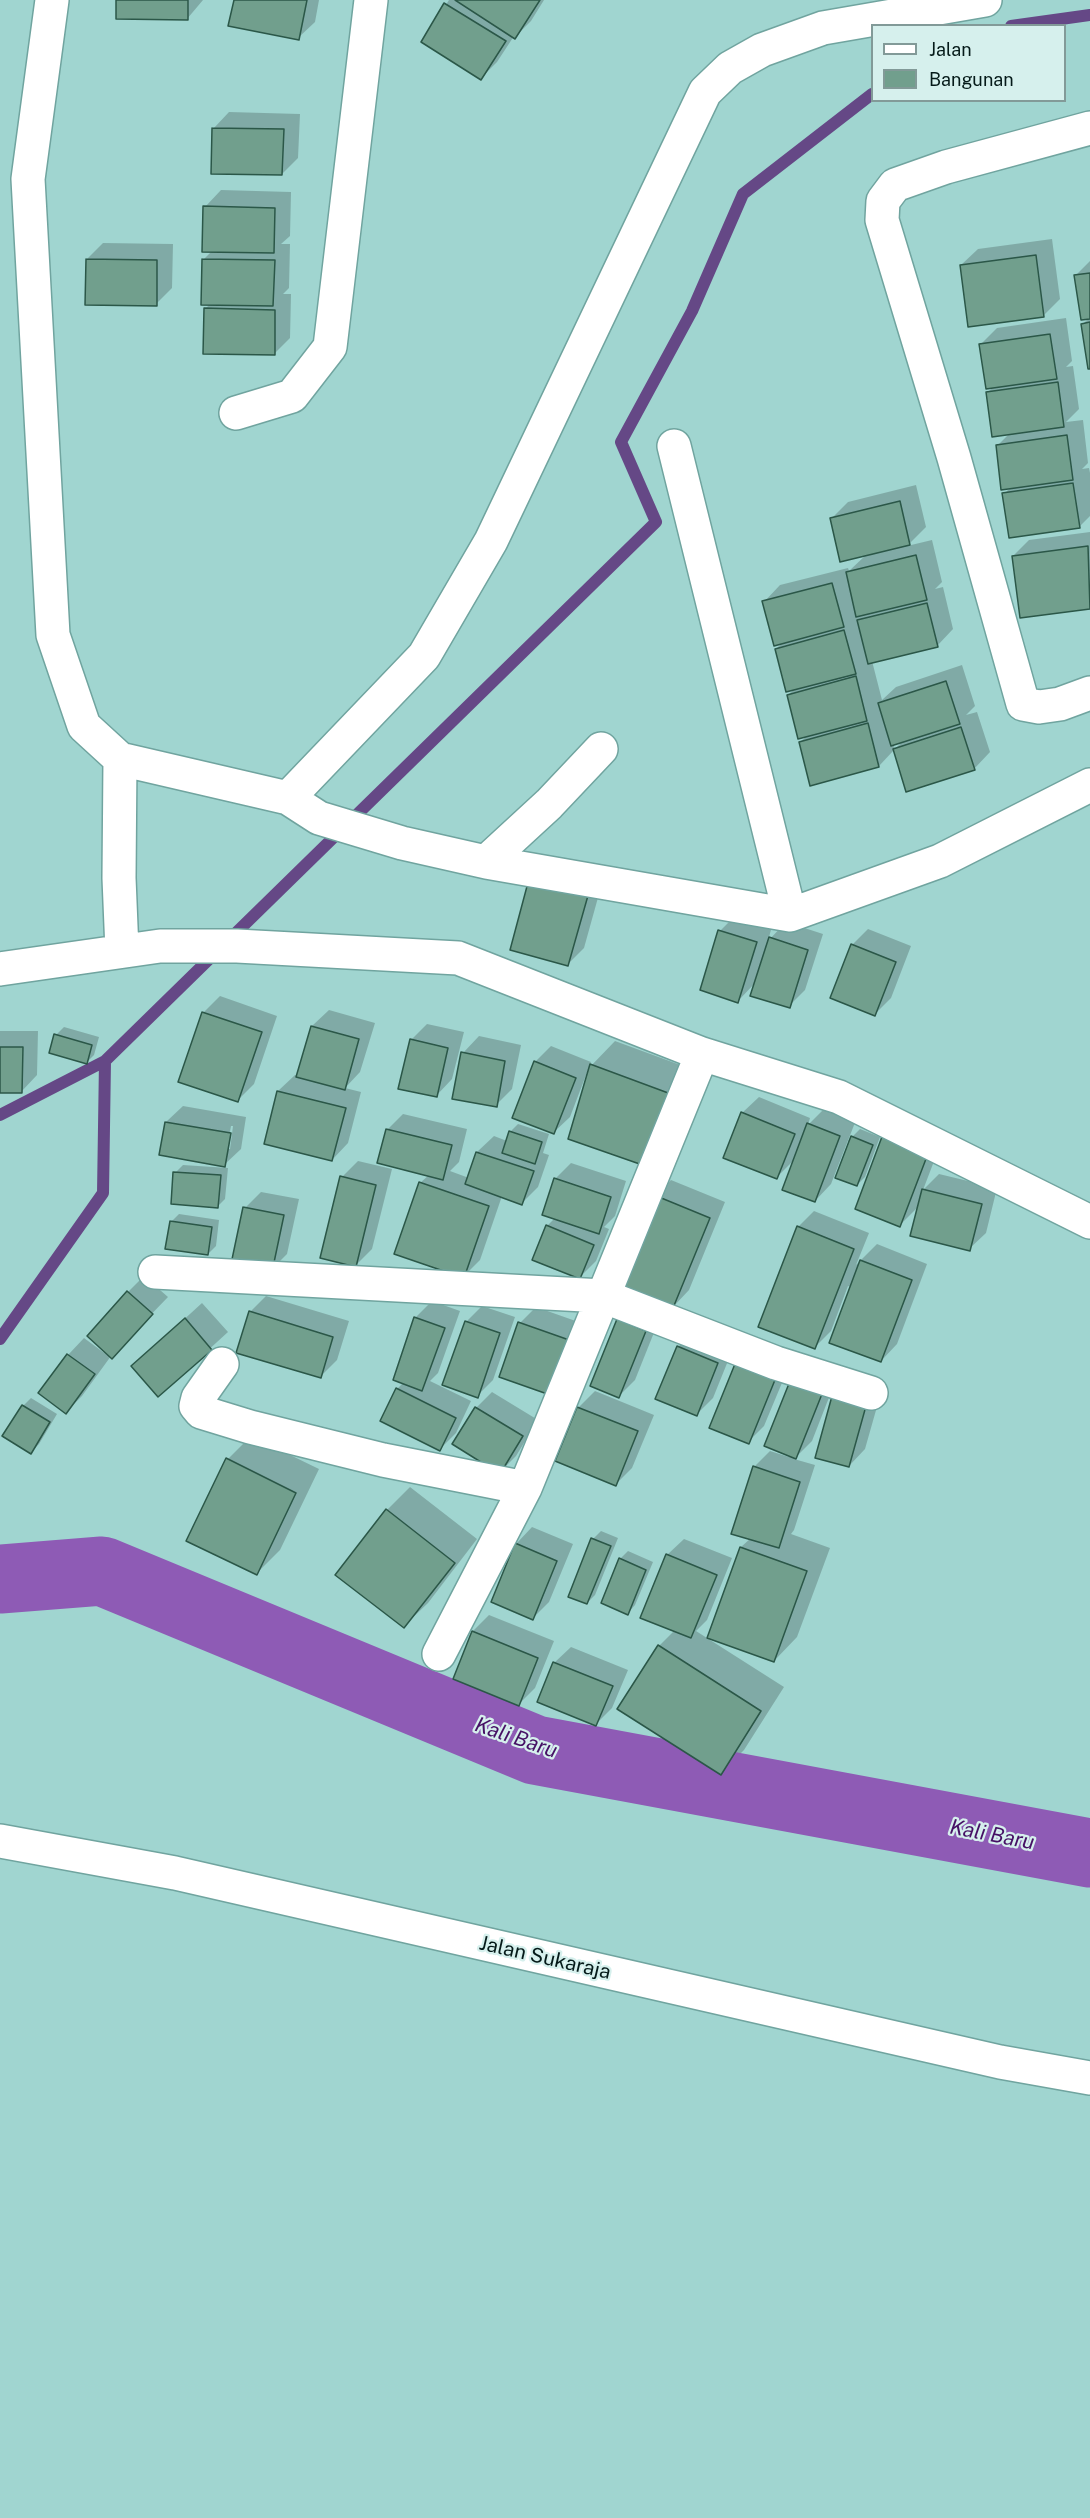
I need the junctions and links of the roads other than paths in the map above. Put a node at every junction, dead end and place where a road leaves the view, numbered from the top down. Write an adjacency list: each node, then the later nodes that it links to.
1 (52, 0): 9 (street)
2 (371, 0): 5 (street)
3 (985, 0): 11 (street)
4 (1090, 128): 7 (street)
5 (236, 413)
6 (674, 446): 13 (street)
7 (1090, 693)
8 (601, 749): 12 (street)
9 (120, 759): 11 (street); 14 (street)
10 (1090, 785): 13 (street)
11 (288, 798): 12 (street)
12 (486, 862): 13 (street)
13 (790, 915)
14 (122, 951): 15 (street); 16 (street)
15 (0, 969)
16 (702, 1054): 17 (street); 19 (street)
17 (1090, 1222)
18 (154, 1272): 19 (street)
19 (603, 1296): 21 (street); 22 (street)
20 (222, 1364): 22 (street)
21 (871, 1393)
22 (525, 1488): 23 (street)
23 (439, 1654)
24 (0, 1841): 25 (street, Jalan Sukaraja)
25 (1090, 2078)

